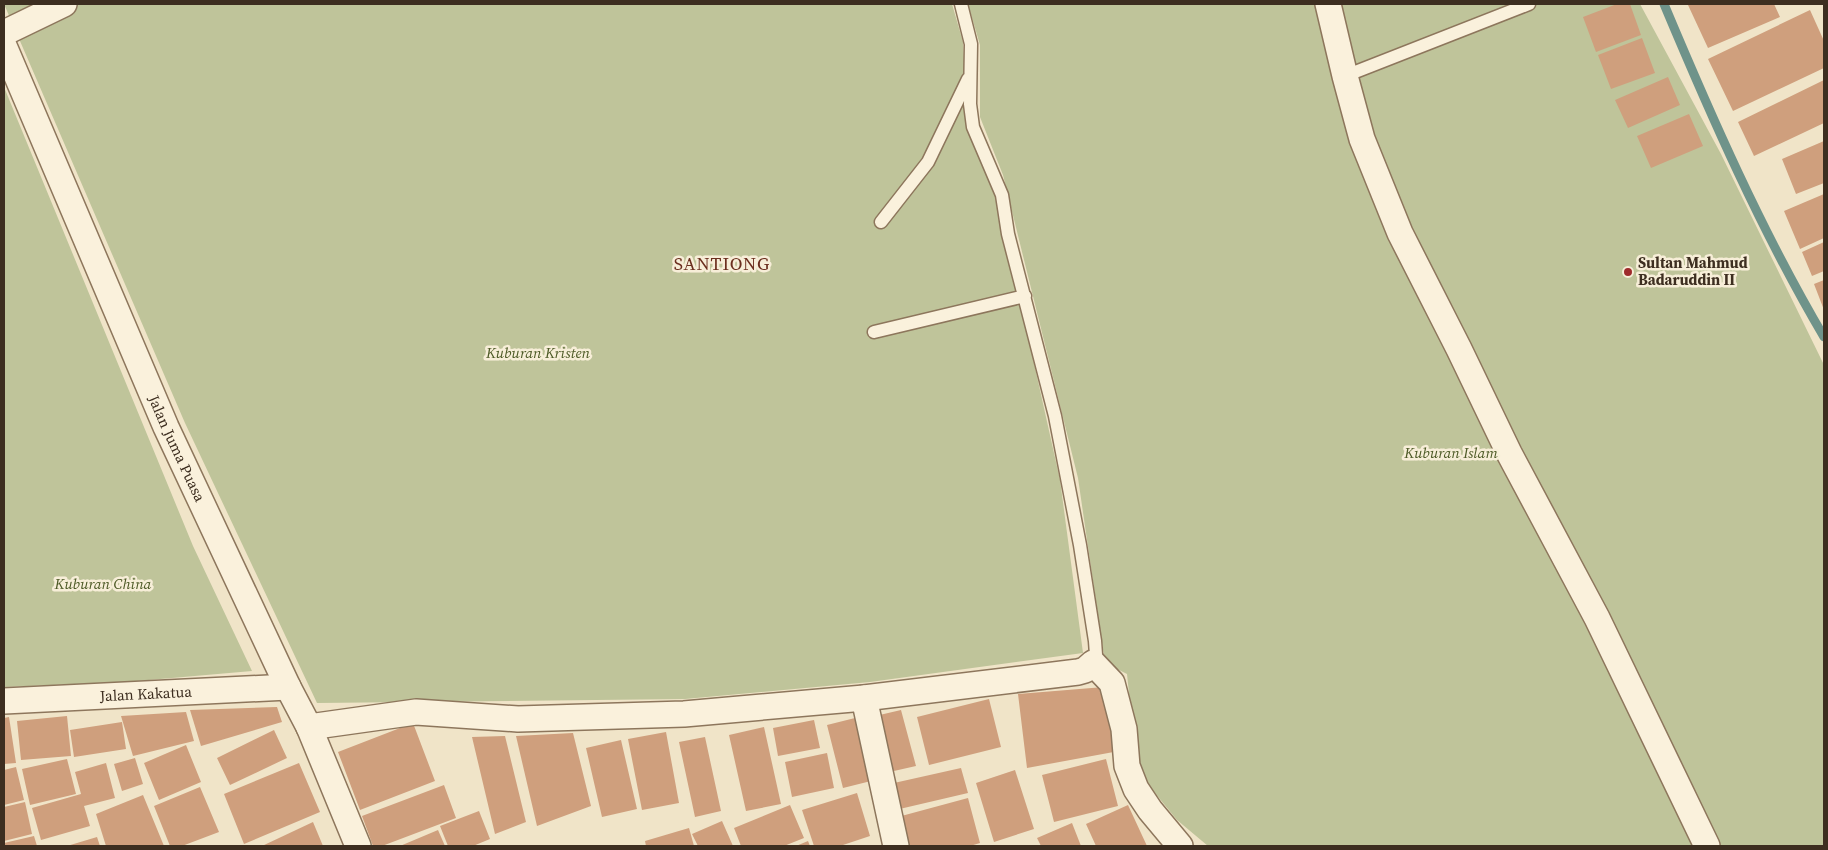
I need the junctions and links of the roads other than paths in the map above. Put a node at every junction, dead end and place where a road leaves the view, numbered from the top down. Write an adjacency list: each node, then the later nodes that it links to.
1 (64, 4): 5 (street)
2 (961, 4): 7 (lane)
3 (1328, 4): 8 (street)
4 (1529, 4): 8 (lane)
5 (4, 33)
6 (4, 46): 13 (street, Jalan Juma Puasa)
7 (972, 72): 9 (lane); 10 (lane)
8 (1345, 76): 20 (street)
9 (881, 222)
10 (1025, 296): 11 (lane); 12 (lane)
11 (874, 332)
12 (1093, 663): 14 (street); 19 (street)
13 (288, 687): 15 (street, Jalan Kakatua); 16 (street, Jalan Juma Puasa)
14 (864, 698): 16 (street); 18 (street)
15 (4, 701)
16 (309, 727): 17 (street, Jalan Juma Puasa)
17 (358, 846)
18 (896, 846)
19 (1180, 846)
20 (1707, 846)

